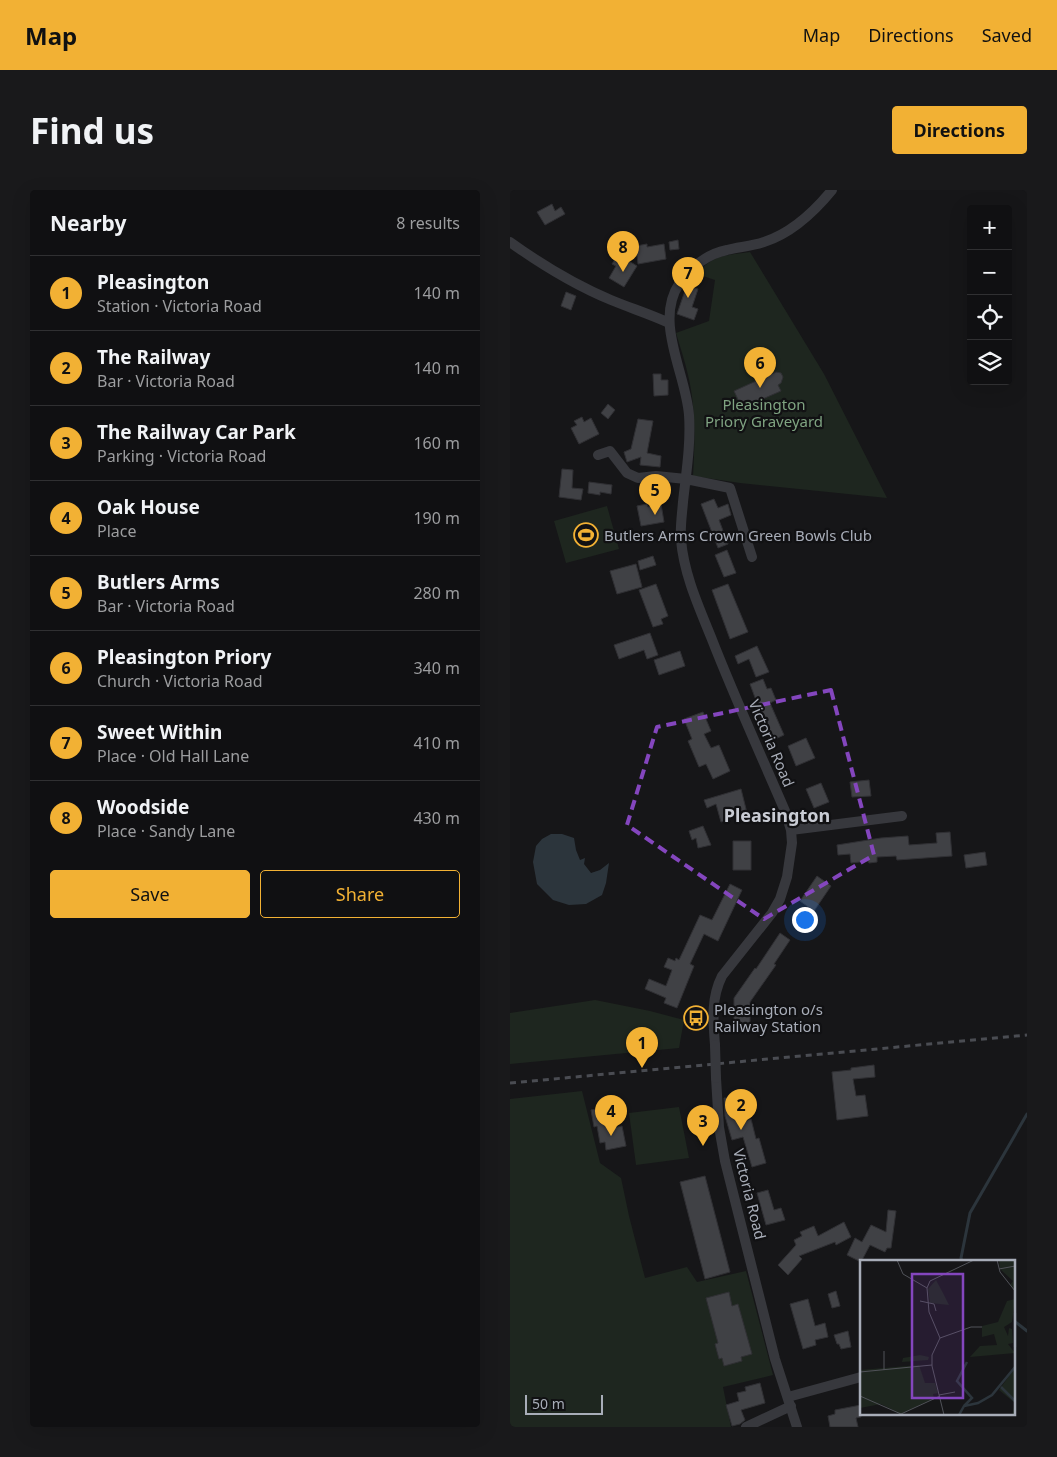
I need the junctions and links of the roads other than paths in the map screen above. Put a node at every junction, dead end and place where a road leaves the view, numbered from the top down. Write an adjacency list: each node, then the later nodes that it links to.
1 (832, 190): 3 (street, Victoria Road)
2 (510, 242): 3 (street)
3 (669, 323): 7 (street, Victoria Road)
4 (609, 440): 5 (street)
5 (610, 450): 6 (street); 7 (street)
6 (598, 455)
7 (686, 479): 8 (street); 10 (street, Victoria Road)
8 (752, 557)
9 (902, 816): 10 (street)
10 (791, 830): 12 (street, Victoria Road, bridge)
11 (860, 1377): 12 (street)
12 (789, 1402): 13 (street); 14 (street, Victoria Road)
13 (746, 1427)
14 (797, 1427)

